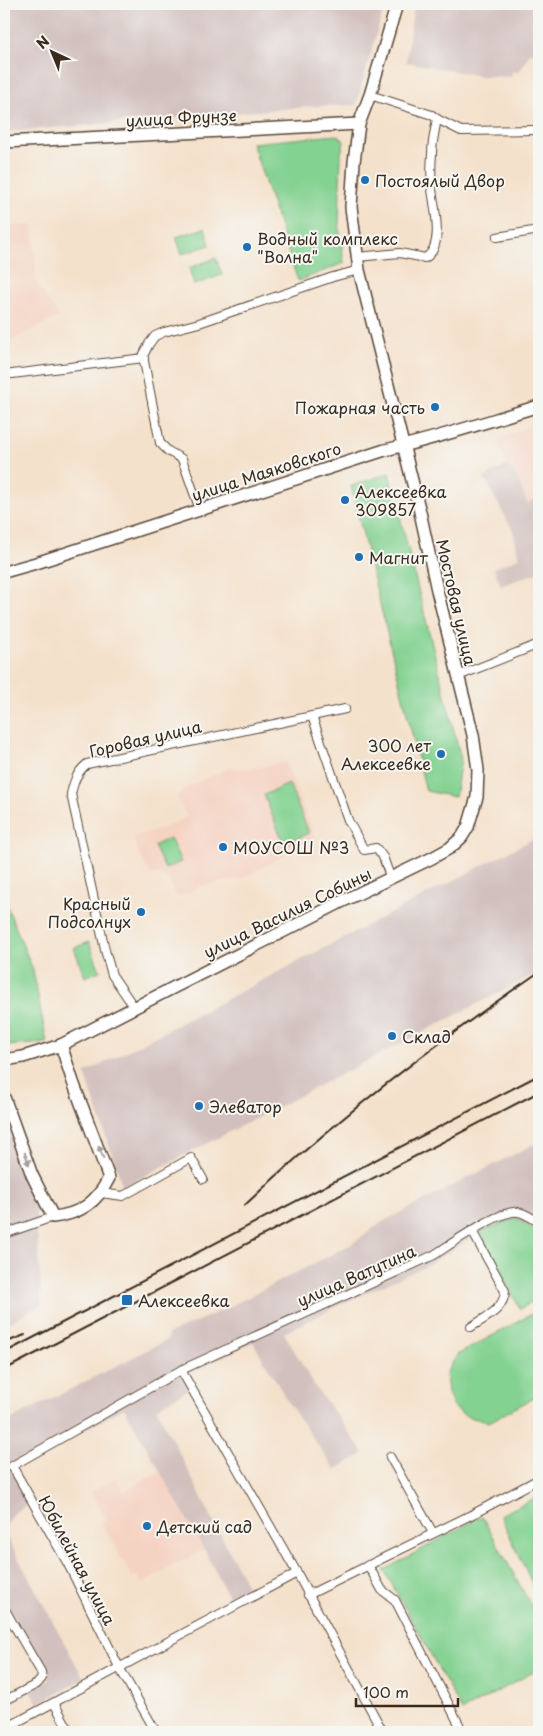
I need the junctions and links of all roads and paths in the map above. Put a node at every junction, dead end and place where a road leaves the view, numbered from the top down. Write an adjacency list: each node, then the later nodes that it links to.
1 (397, 4): 2 (street, Мостовая улица)
2 (370, 95): 3 (street); 4 (street, Мостовая улица)
3 (437, 119): 5 (street); 9 (street)
4 (359, 124): 6 (street, улица Фрунзе); 9 (street, Мостовая улица)
5 (539, 130)
6 (4, 142)
7 (539, 230): 8 (street)
8 (497, 237)
9 (357, 257): 10 (street, Мостовая улица)
10 (359, 270): 11 (street); 14 (street, Мостовая улица)
11 (144, 358): 12 (street); 15 (street)
12 (4, 375)
13 (539, 406): 14 (street, улица Маяковского)
14 (403, 446): 15 (street, улица Маяковского); 18 (street, Мостовая улица)
15 (200, 510): 16 (street, улица Маяковского)
16 (4, 572)
17 (539, 644): 18 (street)
18 (458, 676): 21 (street, Мостовая улица)
19 (345, 709): 20 (street, Горовая улица)
20 (312, 716): 22 (street); 23 (street, Горовая улица)
21 (478, 770): 22 (street, улица Василия Собины)
22 (391, 879): 23 (street, улица Василия Собины)
23 (134, 1007): 24 (street, улица Василия Собины)
24 (62, 1045): 25 (street, улица Василия Собины); 28 (street, one-way to 24)
25 (4, 1060)
26 (4, 1097): 29 (street, one-way to 29)
27 (203, 1179): 28 (street)
28 (101, 1193): 29 (street)
29 (53, 1216): 32 (street)
30 (539, 1222): 31 (street, улица Ватутина)
31 (472, 1231): 33 (street); 34 (street, улица Ватутина)
32 (4, 1234)
33 (471, 1327)
34 (181, 1370): 36 (street, улица Ватутина); 40 (street)
35 (390, 1457): 38 (street)
36 (12, 1466): 43 (street, Юбилейная улица)
37 (539, 1479): 38 (street)
38 (433, 1533): 39 (street)
39 (368, 1565): 41 (street); 50 (street)
40 (296, 1573): 41 (street); 43 (street)
41 (308, 1595): 49 (street)
42 (5, 1614): 44 (street)
43 (119, 1667): 45 (street); 48 (street, Юбилейная улица)
44 (4, 1701)
45 (54, 1703): 46 (street); 47 (street)
46 (4, 1729)
47 (70, 1732)
48 (156, 1732)
49 (383, 1732)
50 (463, 1732)

